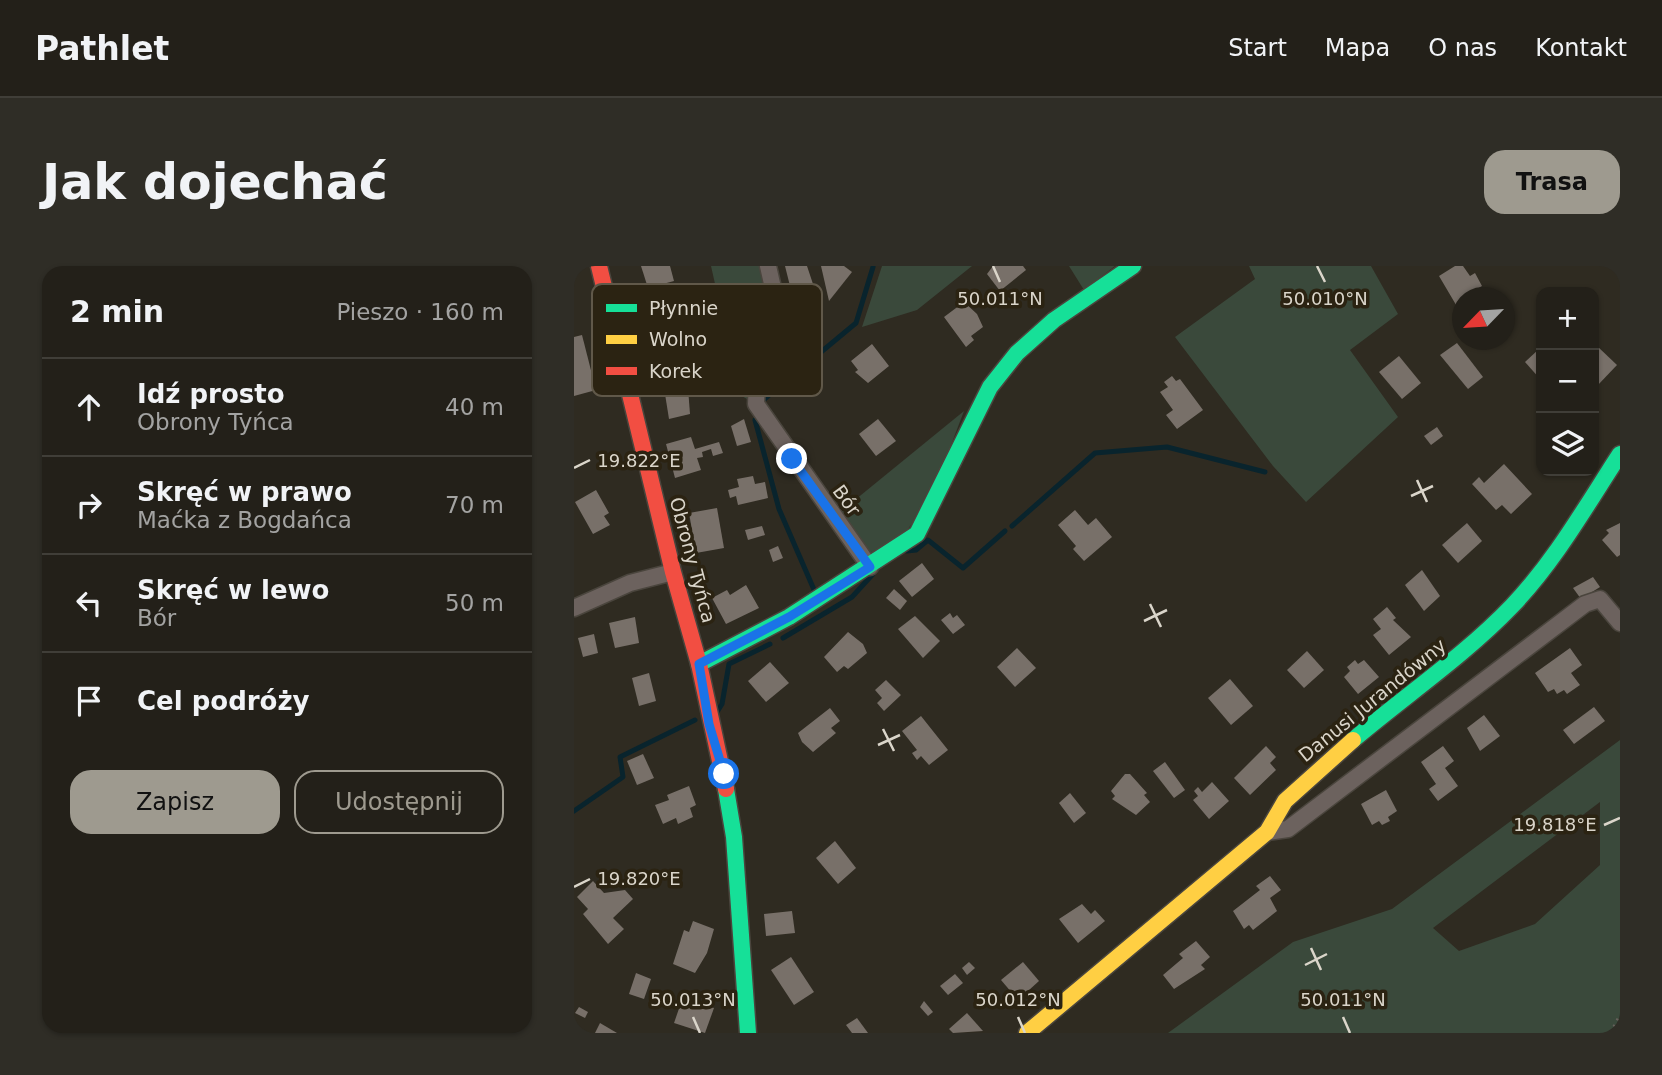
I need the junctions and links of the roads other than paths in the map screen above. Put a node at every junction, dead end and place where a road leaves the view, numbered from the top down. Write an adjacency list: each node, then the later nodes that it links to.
1 (599, 266): 4 (street, Obrony Tyńca)
2 (768, 266): 5 (street, Bór)
3 (1127, 268): 9 (street)
4 (603, 284)
5 (772, 284)
6 (630, 396): 10 (street, Obrony Tyńca)
7 (756, 396): 9 (street, Bór)
8 (1620, 454): 14 (street, Danusi Jurandówny)
9 (870, 567): 13 (street)
10 (673, 572): 11 (street); 13 (street, Obrony Tyńca)
11 (574, 608)
12 (1620, 623): 14 (street)
13 (699, 664): 15 (street, Obrony Tyńca)
14 (1267, 832): 16 (street, Danusi Jurandówny)
15 (748, 1033)
16 (1027, 1033)

